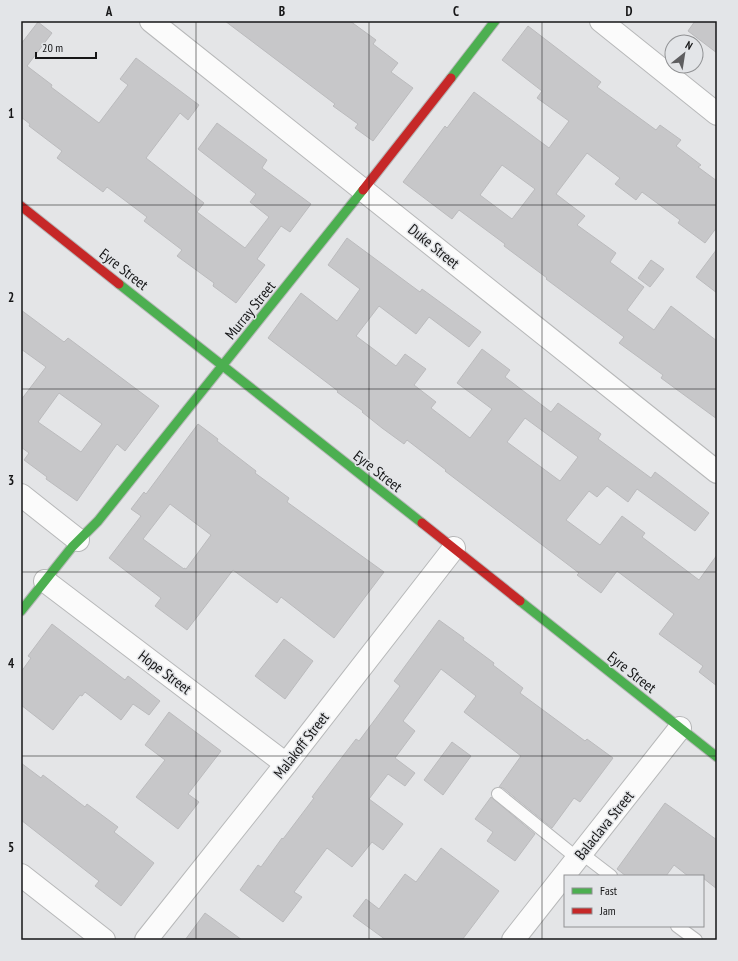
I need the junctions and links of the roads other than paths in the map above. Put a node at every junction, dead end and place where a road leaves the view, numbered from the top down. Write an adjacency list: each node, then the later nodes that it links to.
1 (150, 21): 5 (street, Duke Street)
2 (495, 21): 5 (main road, Murray Street)
3 (601, 21): 4 (street)
4 (717, 114)
5 (364, 190): 7 (main road, Murray Street); 8 (street, Duke Street)
6 (21, 206): 7 (main road, Eyre Street)
7 (223, 366): 10 (main road, Murray Street); 11 (main road, Eyre Street)
8 (717, 472)
9 (21, 495): 10 (street)
10 (78, 540): 12 (main road, Murray Street)
11 (454, 548): 14 (main road, Eyre Street); 16 (street, Malakoff Street)
12 (45, 581): 13 (main road, Murray Street); 16 (street, Hope Street)
13 (21, 611)
14 (680, 728): 15 (main road, Eyre Street); 18 (street, Balaclava Street)
15 (717, 757)
16 (286, 764): 25 (street, Malakoff Street)
17 (498, 794): 18 (lane)
18 (579, 856): 20 (street, Balaclava Street); 22 (lane)
19 (21, 875): 24 (street)
20 (564, 875)
21 (564, 875): 26 (street, Balaclava Street)
22 (610, 875)
23 (678, 927): 27 (lane)
24 (104, 940)
25 (146, 940)
26 (513, 940)
27 (696, 940)

